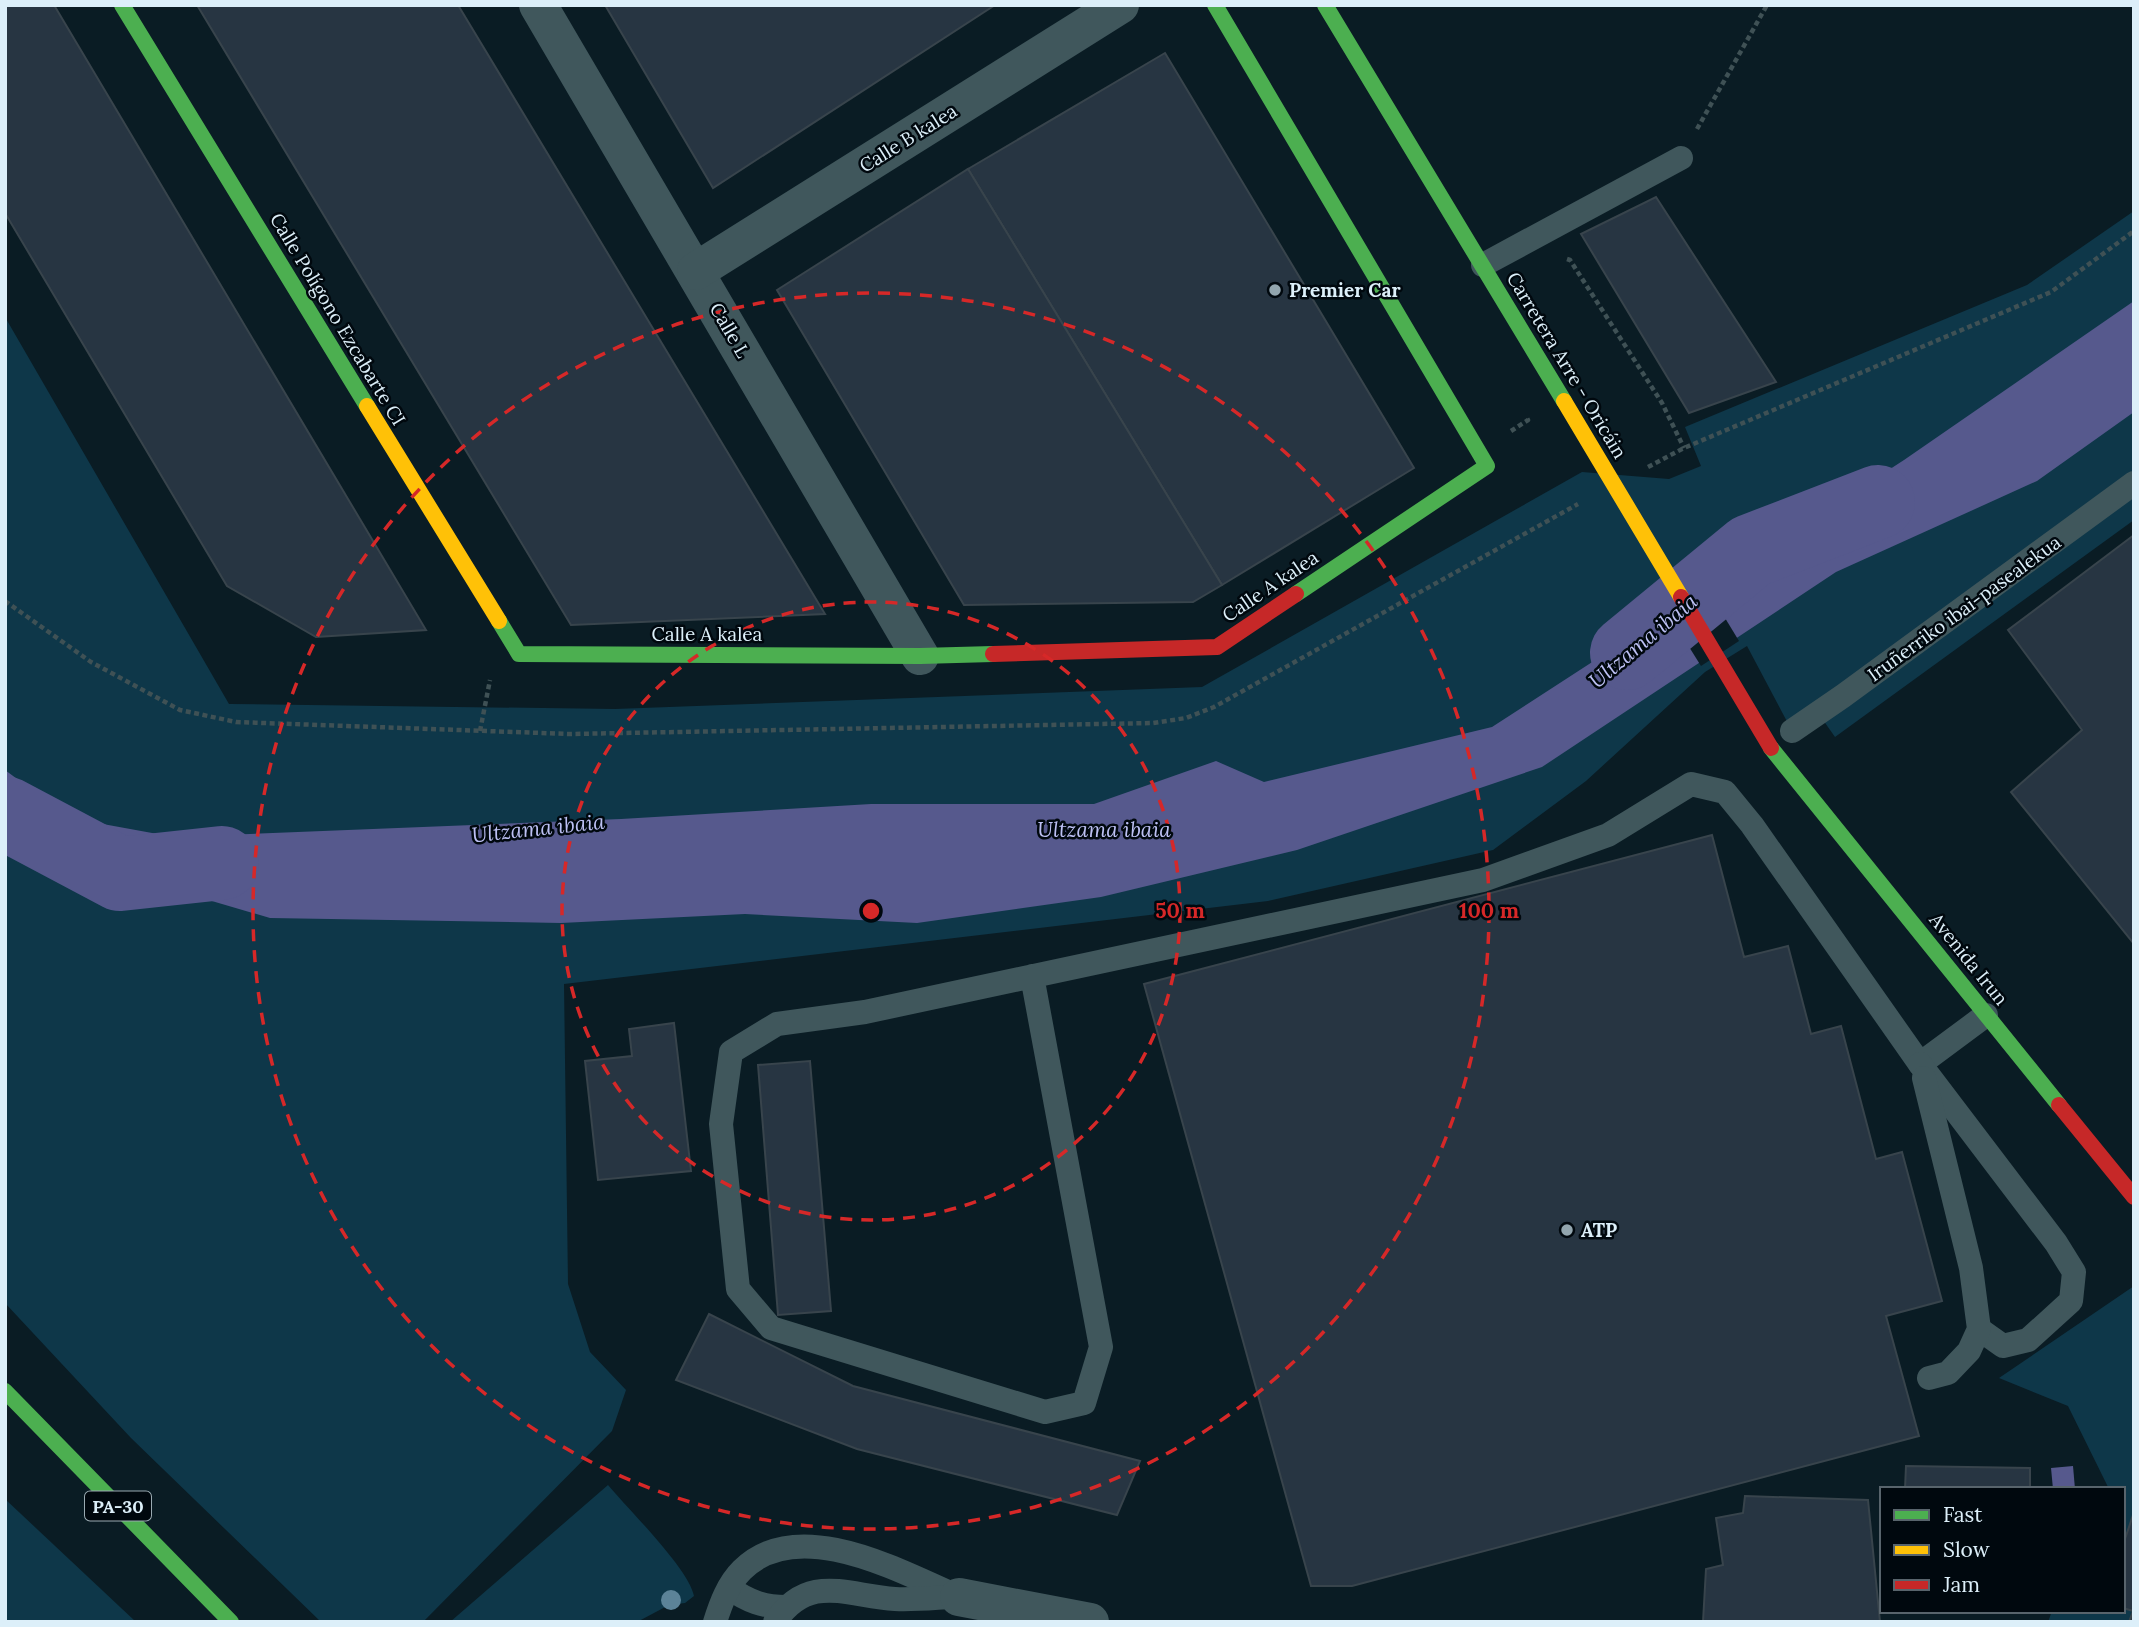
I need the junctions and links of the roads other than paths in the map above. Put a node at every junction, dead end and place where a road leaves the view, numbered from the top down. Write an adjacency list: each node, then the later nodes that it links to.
1 (121, 5): 10 (main road, Calle Polígono Ezcabarte CI)
2 (538, 5): 8 (street, Calle L)
3 (1120, 5): 8 (street, Calle B kalea)
4 (1325, 5): 7 (main road, Carretera Arre - Oricáin)
5 (1220, 7): 11 (main road, Calle A kalea)
6 (1681, 158): 7 (lane)
7 (1483, 265): 13 (main road, Carretera Arre - Oricáin, bridge)
8 (696, 271): 11 (street, Calle L)
9 (2134, 484): 12 (lane, Iruñerriko ibai-pasealekua)
10 (519, 654): 11 (main road, Calle A kalea)
11 (920, 656)
12 (1793, 730)
13 (1772, 748): 15 (main road, Avenida Irun)
14 (1032, 976): 14 (lane); 16 (lane)
15 (1986, 1014): 16 (lane); 17 (main road, Avenida Irun)
16 (1920, 1064): 18 (lane); 18 (lane)
17 (2134, 1197)
18 (1979, 1329): 19 (lane)
19 (1929, 1378)
20 (5, 1391): 24 (main road, PA-30)
21 (729, 1588): 22 (lane); 23 (lane); 25 (lane)
22 (959, 1597): 23 (lane); 26 (street)
23 (781, 1615)
24 (231, 1622)
25 (715, 1622)
26 (1090, 1622)

